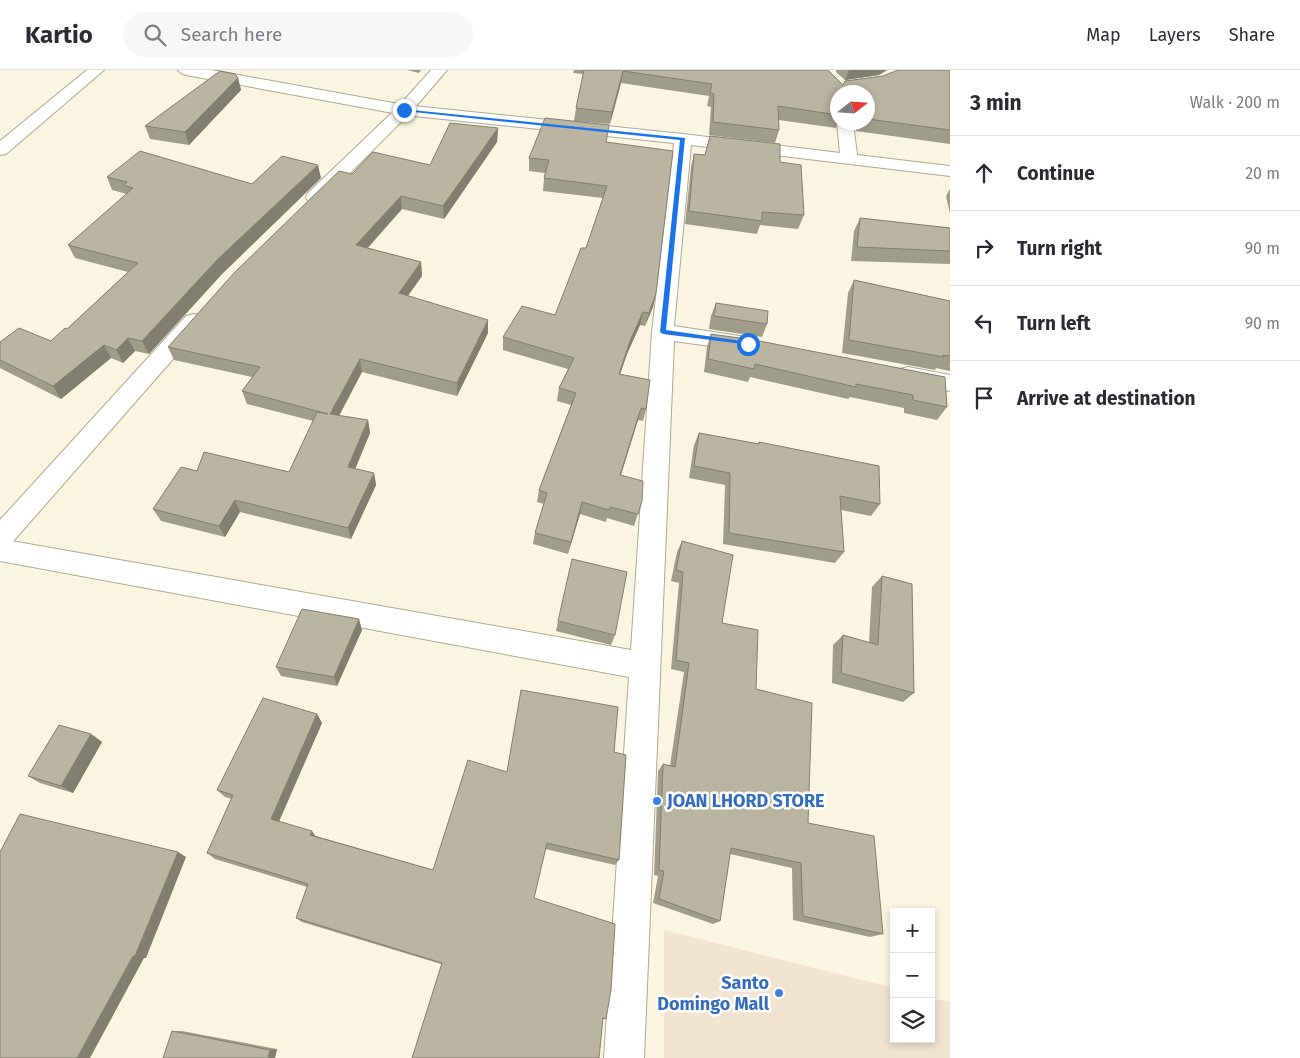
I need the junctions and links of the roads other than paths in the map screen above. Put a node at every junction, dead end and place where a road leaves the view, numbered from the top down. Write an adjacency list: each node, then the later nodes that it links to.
1 (96, 70): 7 (street)
2 (186, 70): 4 (street)
3 (439, 70): 4 (street)
4 (404, 110): 6 (street); 10 (street)
5 (846, 130): 8 (street)
6 (683, 139): 8 (street); 12 (street)
7 (0, 150)
8 (849, 159): 9 (street)
9 (950, 171)
10 (300, 212)
11 (204, 310): 16 (street)
12 (663, 332): 13 (street); 18 (street)
13 (767, 348)
14 (886, 371): 15 (street)
15 (950, 383)
16 (0, 538)
17 (0, 550): 18 (street)
18 (645, 666): 19 (street)
19 (624, 1058)

